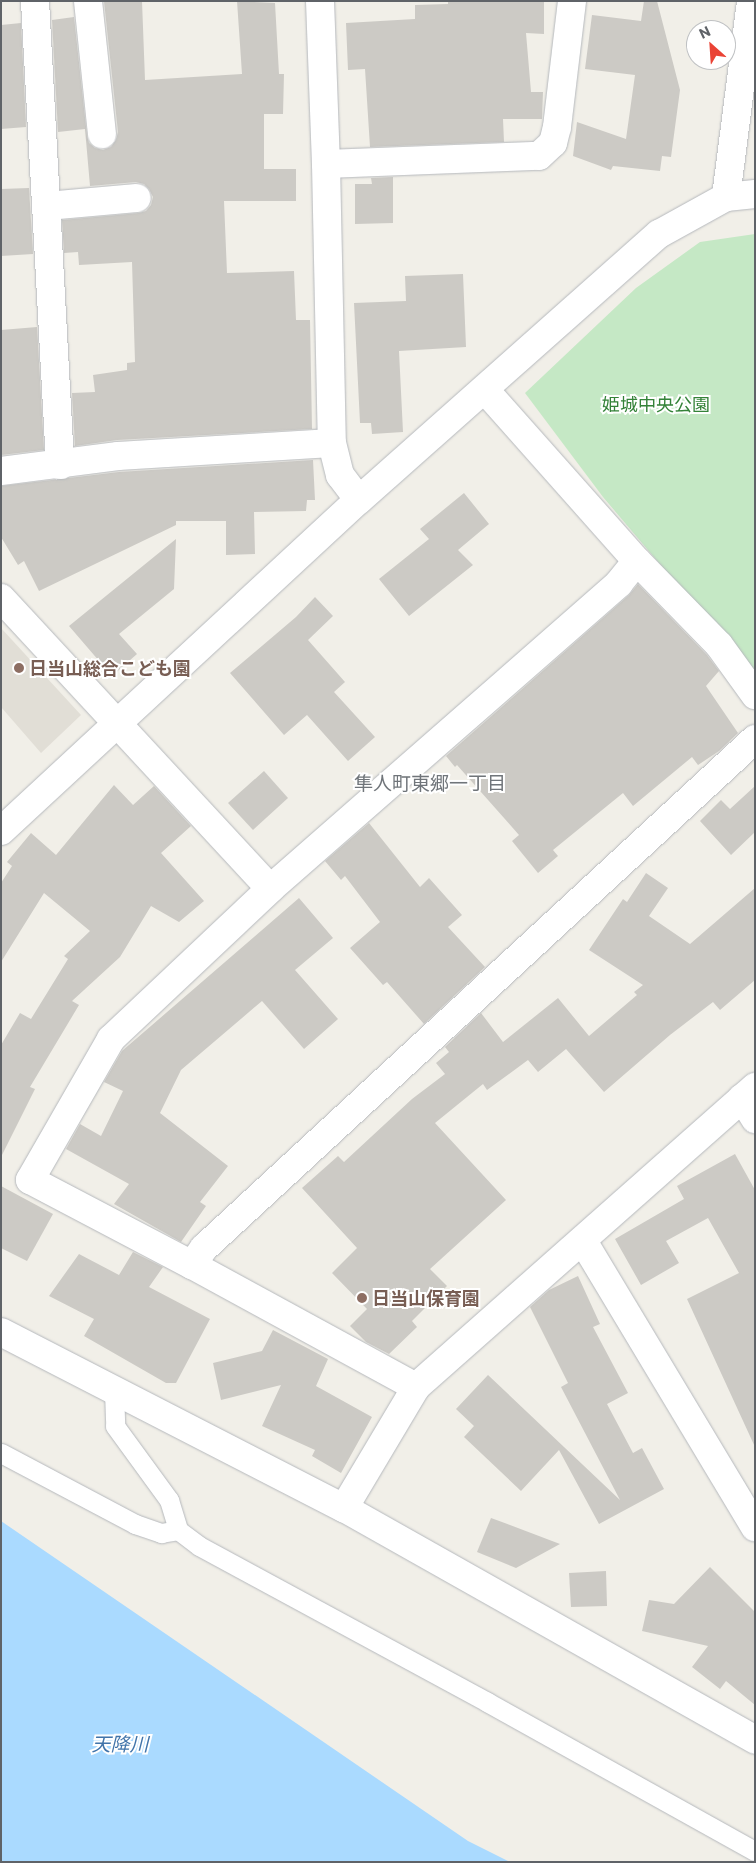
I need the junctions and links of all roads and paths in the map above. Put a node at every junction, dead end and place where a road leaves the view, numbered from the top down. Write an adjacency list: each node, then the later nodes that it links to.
1 (35, 1): 11 (street)
2 (88, 1): 6 (street)
3 (320, 1): 7 (street)
4 (572, 1): 7 (street)
5 (751, 1): 9 (street)
6 (102, 134)
7 (326, 164): 13 (street)
8 (755, 194): 9 (street)
9 (726, 197): 12 (street)
10 (137, 198): 11 (street)
11 (47, 206): 14 (street)
12 (485, 390): 16 (street); 17 (street)
13 (332, 443): 14 (street); 16 (street)
14 (60, 465): 15 (street)
15 (1, 471)
16 (359, 500): 20 (street)
17 (637, 561): 19 (street); 23 (street)
18 (1, 598): 20 (street)
19 (755, 695)
20 (116, 725): 22 (street); 23 (street)
21 (755, 739): 26 (street)
22 (1, 831)
23 (270, 889): 26 (street)
24 (750, 1101): 25 (street)
25 (583, 1242): 28 (street); 32 (street)
26 (192, 1265): 28 (street)
27 (1, 1332): 29 (street)
28 (416, 1388): 31 (street)
29 (114, 1390): 31 (street); 33 (lane)
30 (1, 1454): 33 (lane)
31 (344, 1508): 34 (street)
32 (755, 1527)
33 (178, 1530): 35 (lane)
34 (755, 1740)
35 (755, 1851)

